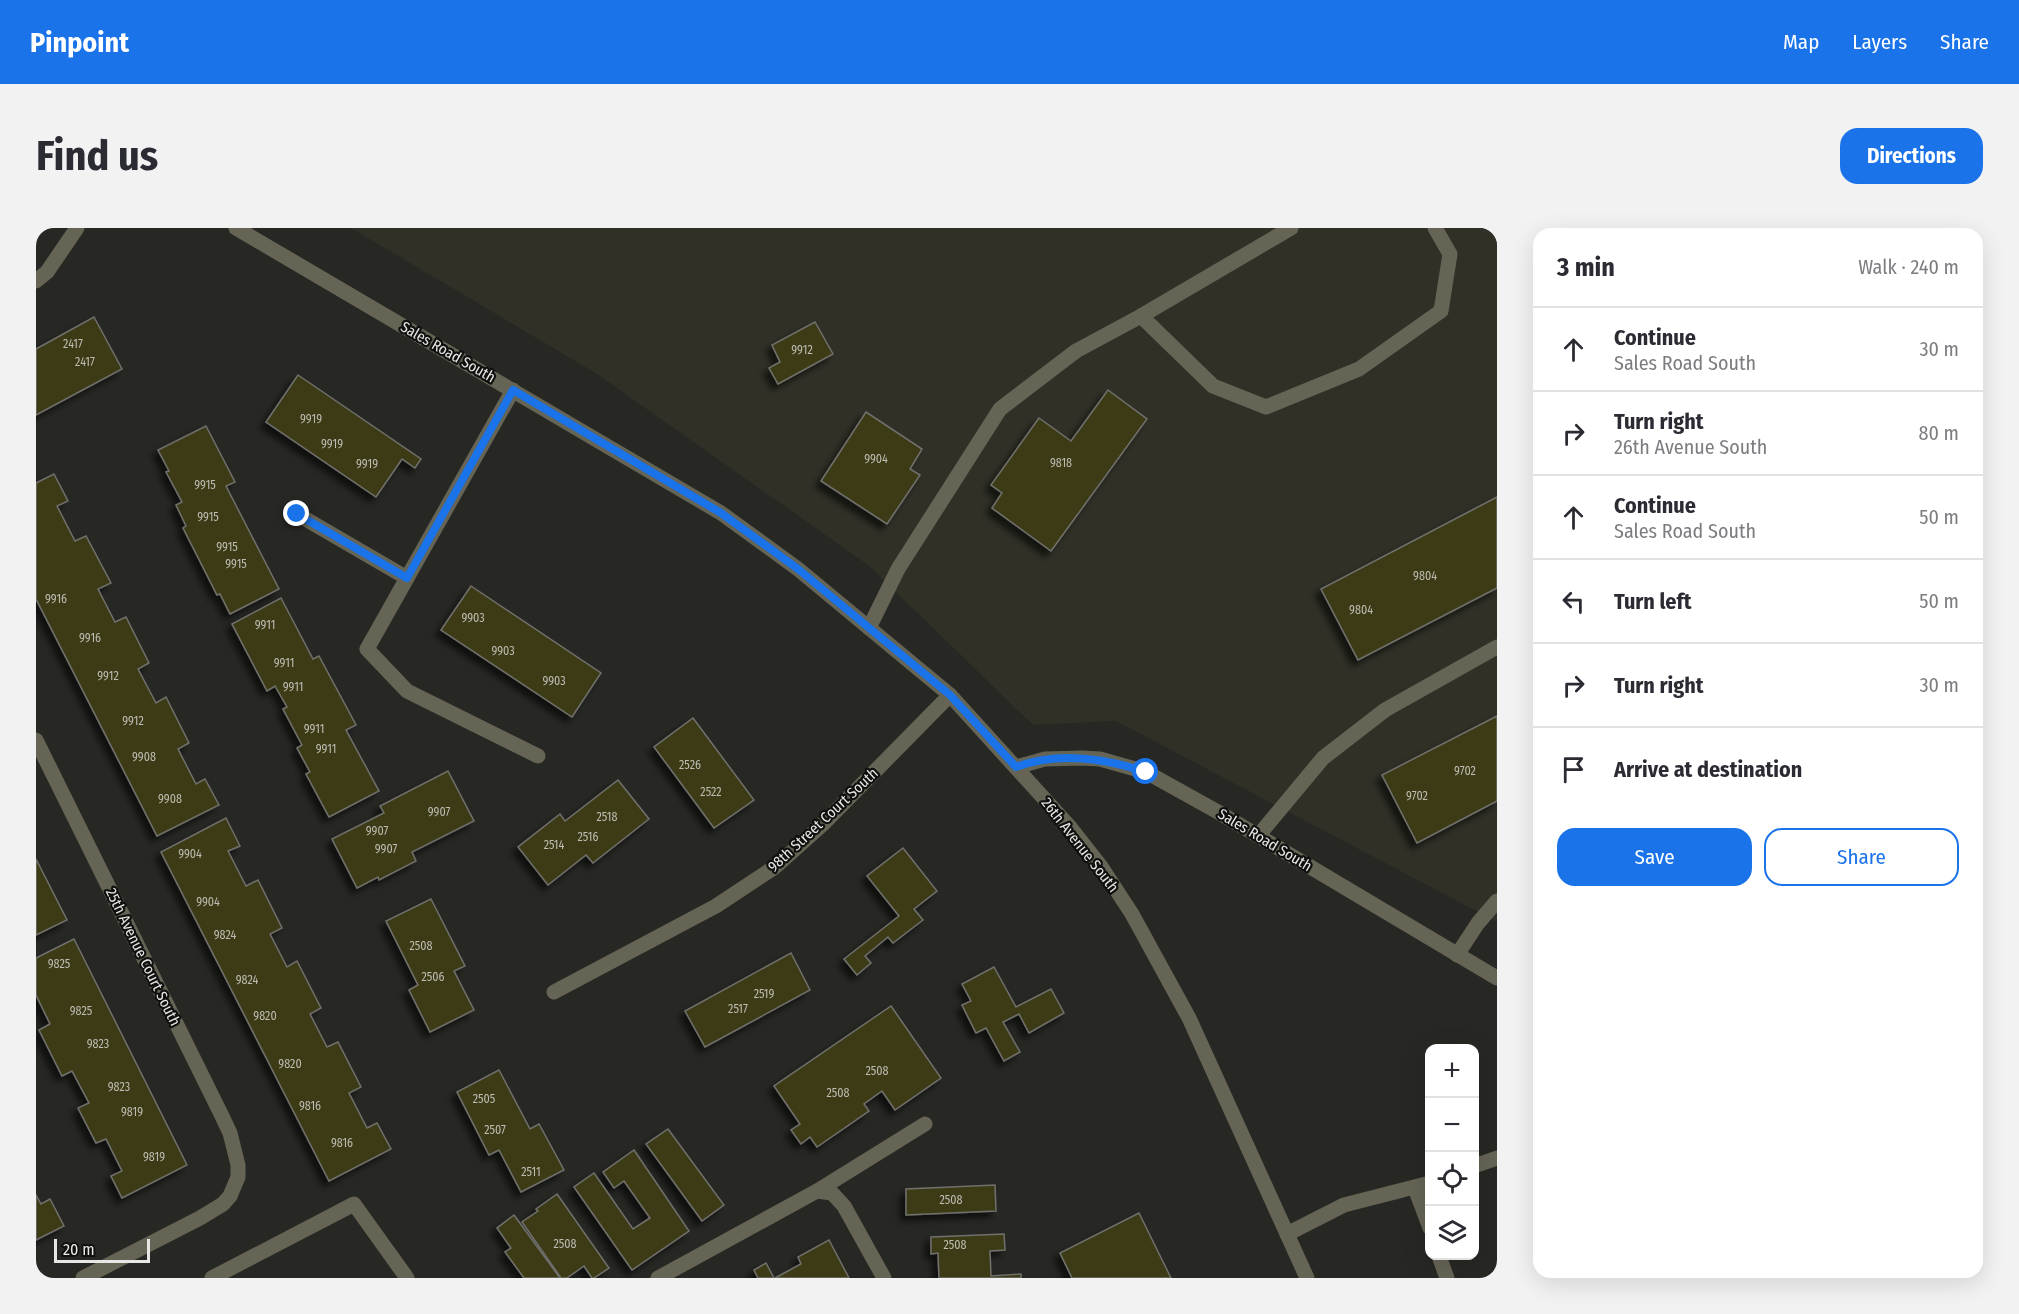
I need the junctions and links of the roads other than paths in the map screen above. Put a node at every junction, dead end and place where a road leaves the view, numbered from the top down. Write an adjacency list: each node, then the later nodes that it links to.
1 (77, 228): 5 (street)
2 (236, 228): 7 (street, Sales Road South)
3 (1291, 228): 6 (street)
4 (1435, 228): 6 (street)
5 (36, 281)
6 (1141, 316): 11 (street)
7 (513, 390): 8 (street, Sales Road South); 10 (street)
8 (721, 513): 11 (street, 26th Avenue South)
9 (297, 514): 10 (street)
10 (407, 578): 15 (street)
11 (869, 628): 13 (street, 26th Avenue South)
12 (1497, 647): 17 (street)
13 (950, 695): 16 (street, 26th Avenue South); 21 (street, 98th Street Court South)
14 (36, 740): 30 (street, 25th Avenue Court South)
15 (538, 756)
16 (1016, 767): 17 (street, Sales Road South); 28 (street, 26th Avenue South)
17 (1258, 836): 19 (street, Sales Road South)
18 (1497, 901): 19 (street)
19 (1457, 955): 20 (street, Sales Road South)
20 (1497, 978)
21 (554, 992)
22 (925, 1124): 26 (street)
23 (1497, 1158): 24 (street)
24 (1479, 1164)
25 (1422, 1185): 27 (street); 28 (street)
26 (817, 1191): 33 (street); 34 (street)
27 (1426, 1206)
28 (1287, 1234): 35 (street, 26th Avenue South)
29 (1440, 1260): 36 (street)
30 (83, 1278)
31 (212, 1278): 32 (street)
32 (407, 1278)
33 (658, 1278)
34 (884, 1278)
35 (1307, 1278)
36 (1447, 1278)

